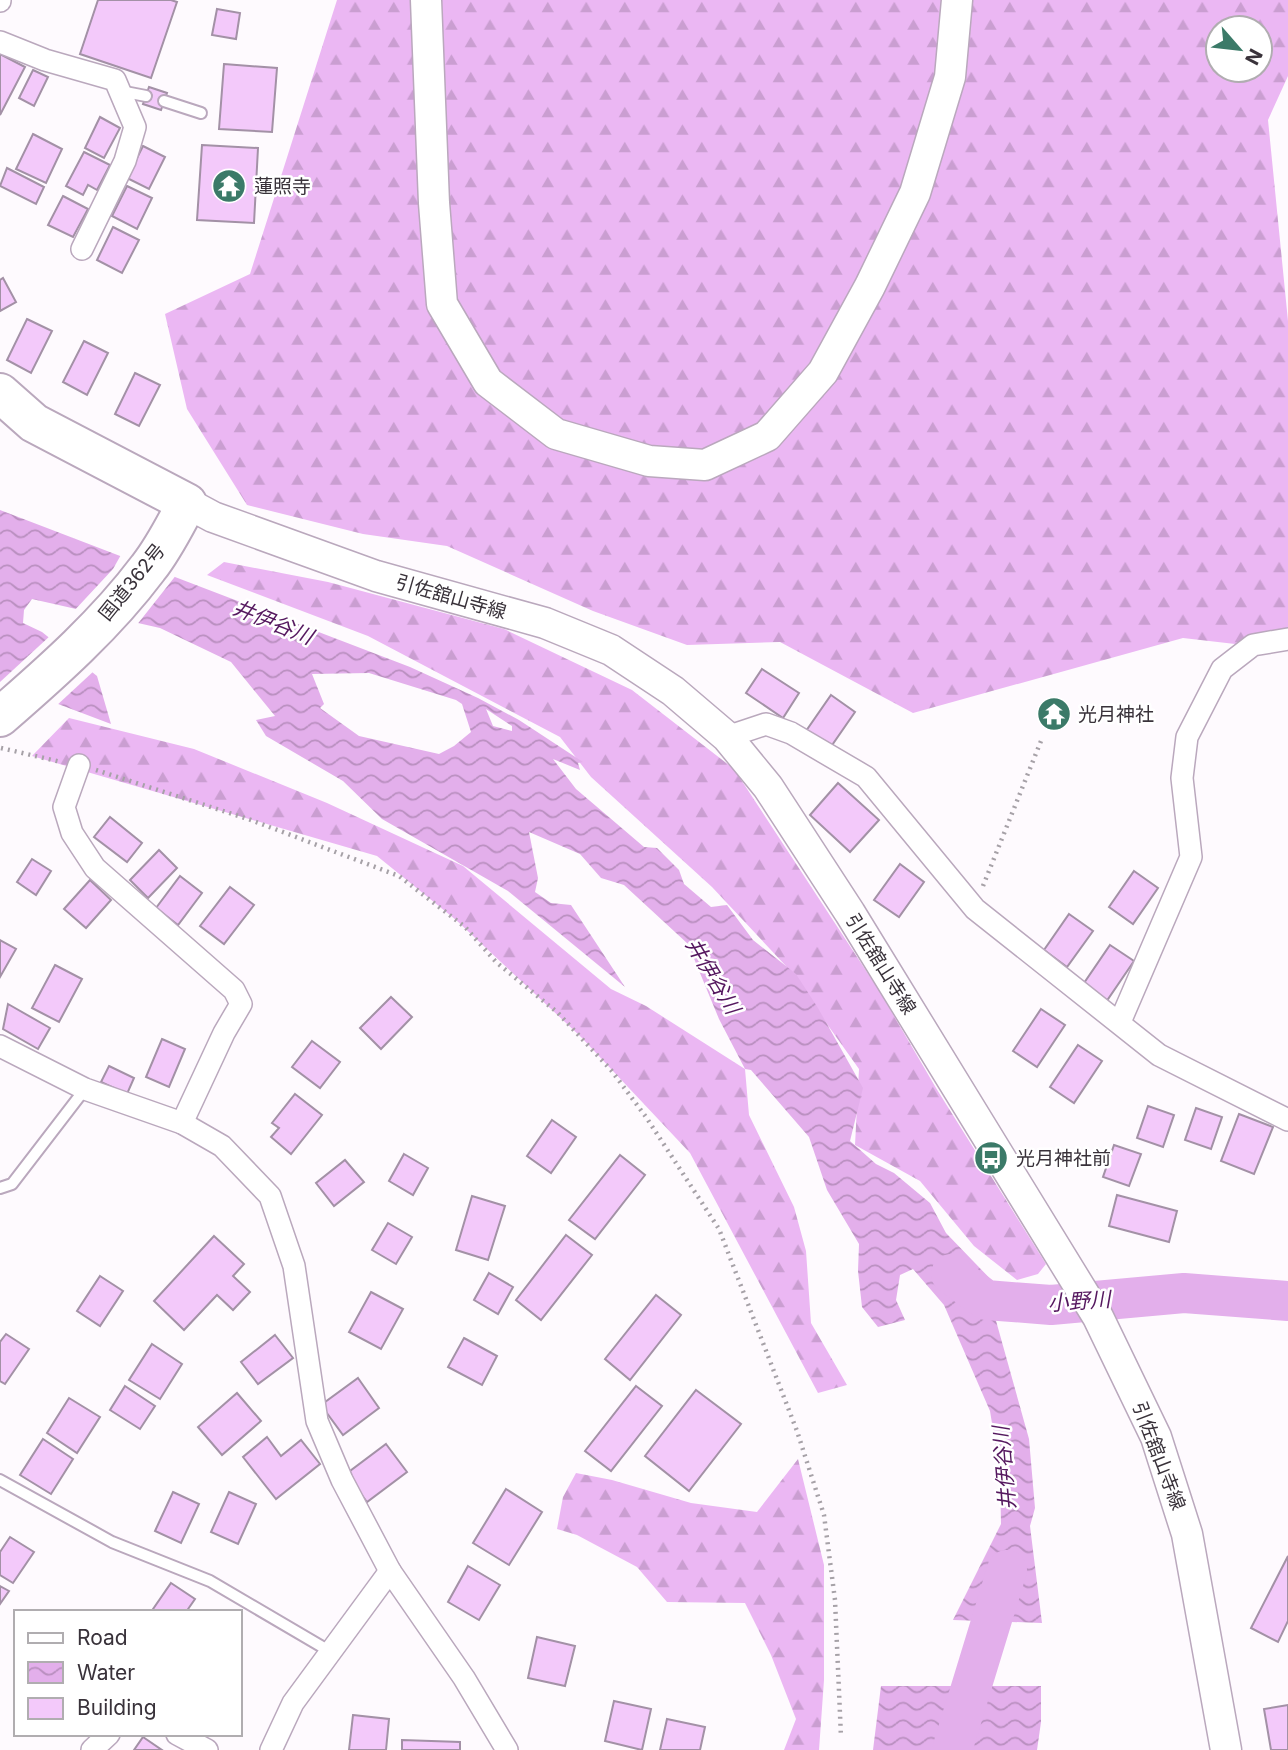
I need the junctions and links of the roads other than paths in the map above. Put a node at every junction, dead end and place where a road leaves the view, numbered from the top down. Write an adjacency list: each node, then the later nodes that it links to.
1 (426, 0): 2 (main road)
2 (957, 0)
3 (0, 42): 4 (street)
4 (120, 91): 5 (lane); 8 (street)
5 (146, 96)
6 (164, 101): 7 (lane)
7 (201, 113)
8 (82, 249)
9 (0, 393): 10 (highway)
10 (178, 518): 12 (highway, 国道362号); 13 (main road, 引佐舘山寺線)
11 (1288, 639): 15 (street)
12 (0, 717)
13 (727, 737): 15 (street); 30 (main road, 引佐舘山寺線)
14 (79, 765): 19 (street)
15 (1120, 1022): 18 (street)
16 (0, 1046): 17 (street)
17 (85, 1089): 19 (street); 20 (lane)
18 (1288, 1120)
19 (183, 1123): 22 (street)
20 (0, 1188)
21 (0, 1480): 23 (lane)
22 (390, 1571): 23 (street); 29 (street)
23 (331, 1652): 28 (street)
24 (107, 1736): 26 (street)
25 (181, 1736): 27 (street)
26 (92, 1750)
27 (207, 1750)
28 (271, 1750)
29 (507, 1750)
30 (1226, 1750)

